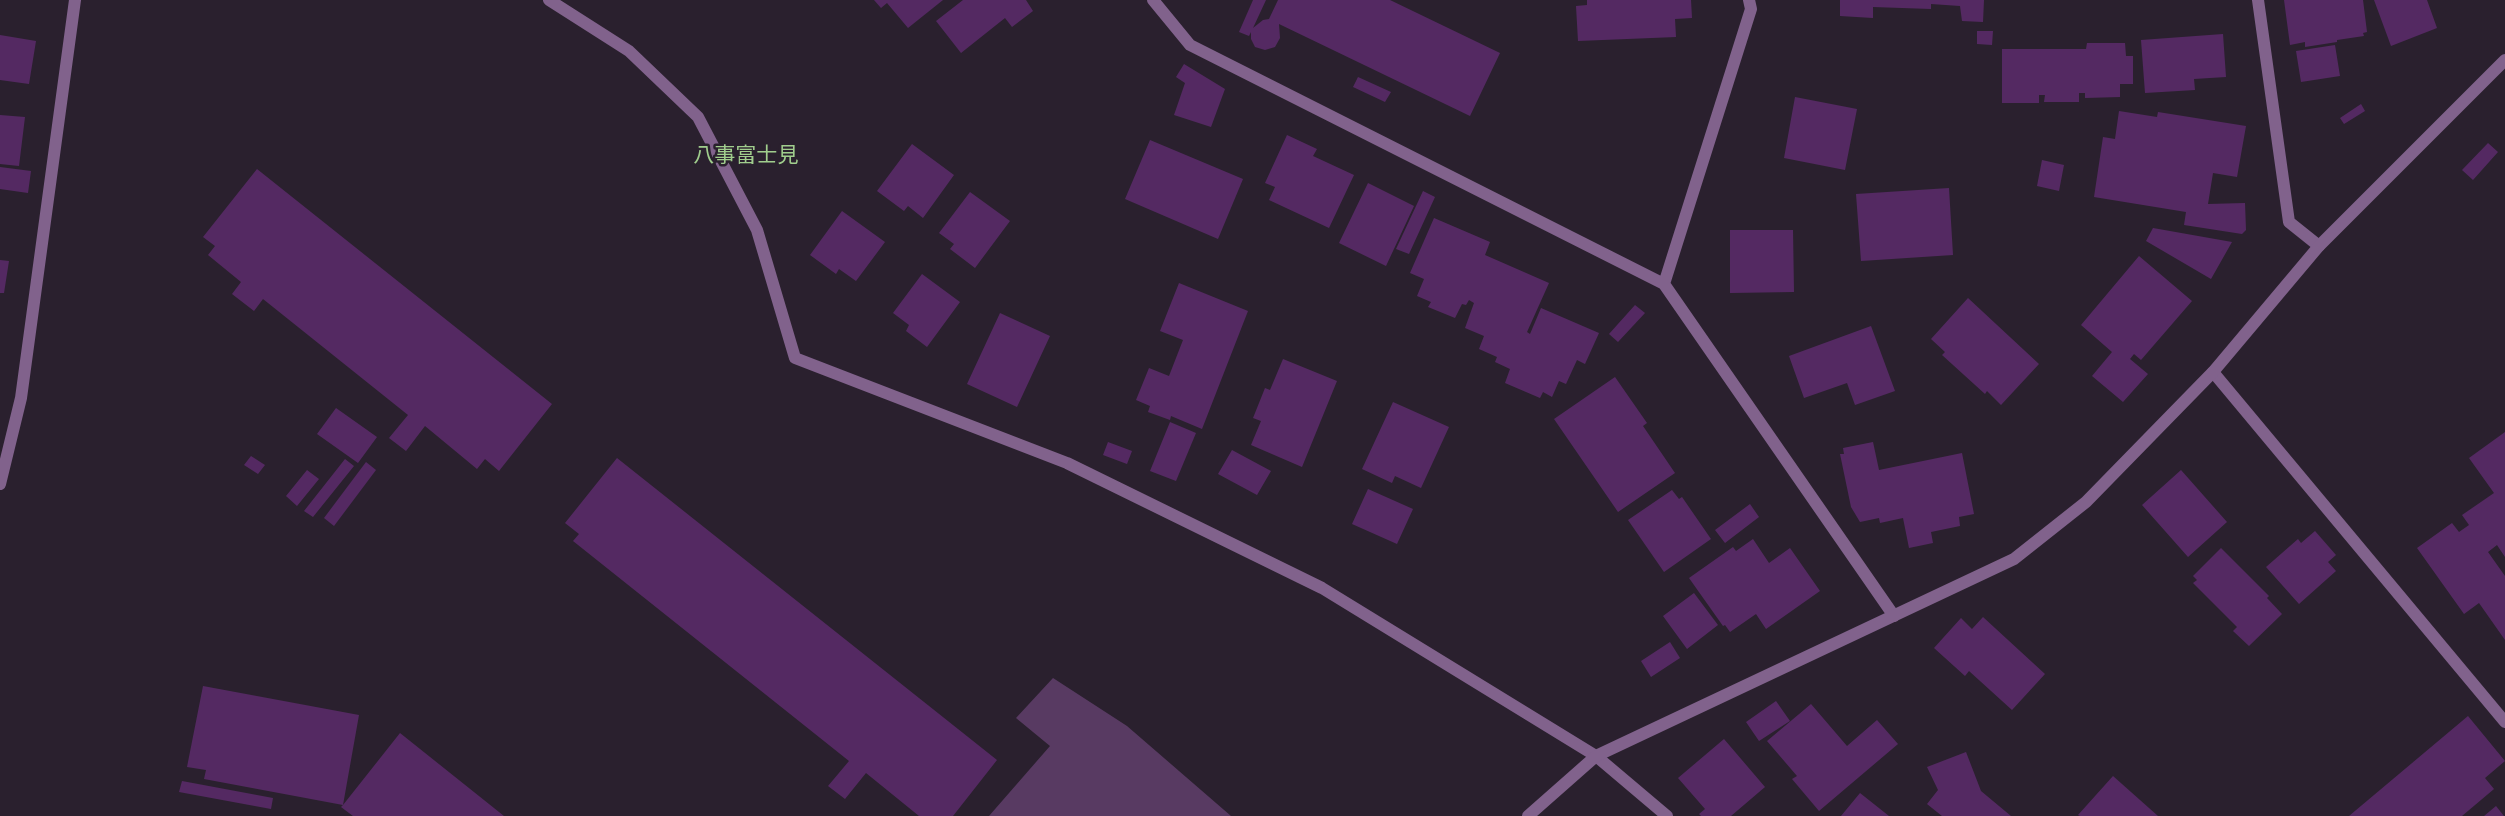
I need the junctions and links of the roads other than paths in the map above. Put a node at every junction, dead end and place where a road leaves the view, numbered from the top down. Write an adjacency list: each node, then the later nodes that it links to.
1 (75, 0): 10 (street)
2 (549, 0): 13 (street)
3 (1154, 0): 8 (street)
4 (1749, 0): 8 (street)
5 (2258, 0): 7 (street)
6 (2505, 60): 7 (street)
7 (2319, 246): 9 (street)
8 (1664, 284): 11 (street)
9 (2213, 372): 11 (street); 12 (street)
10 (0, 484)
11 (1894, 616): 13 (street)
12 (2505, 722)
13 (1596, 756): 14 (street); 15 (street)
14 (1528, 816)
15 (1667, 816)

